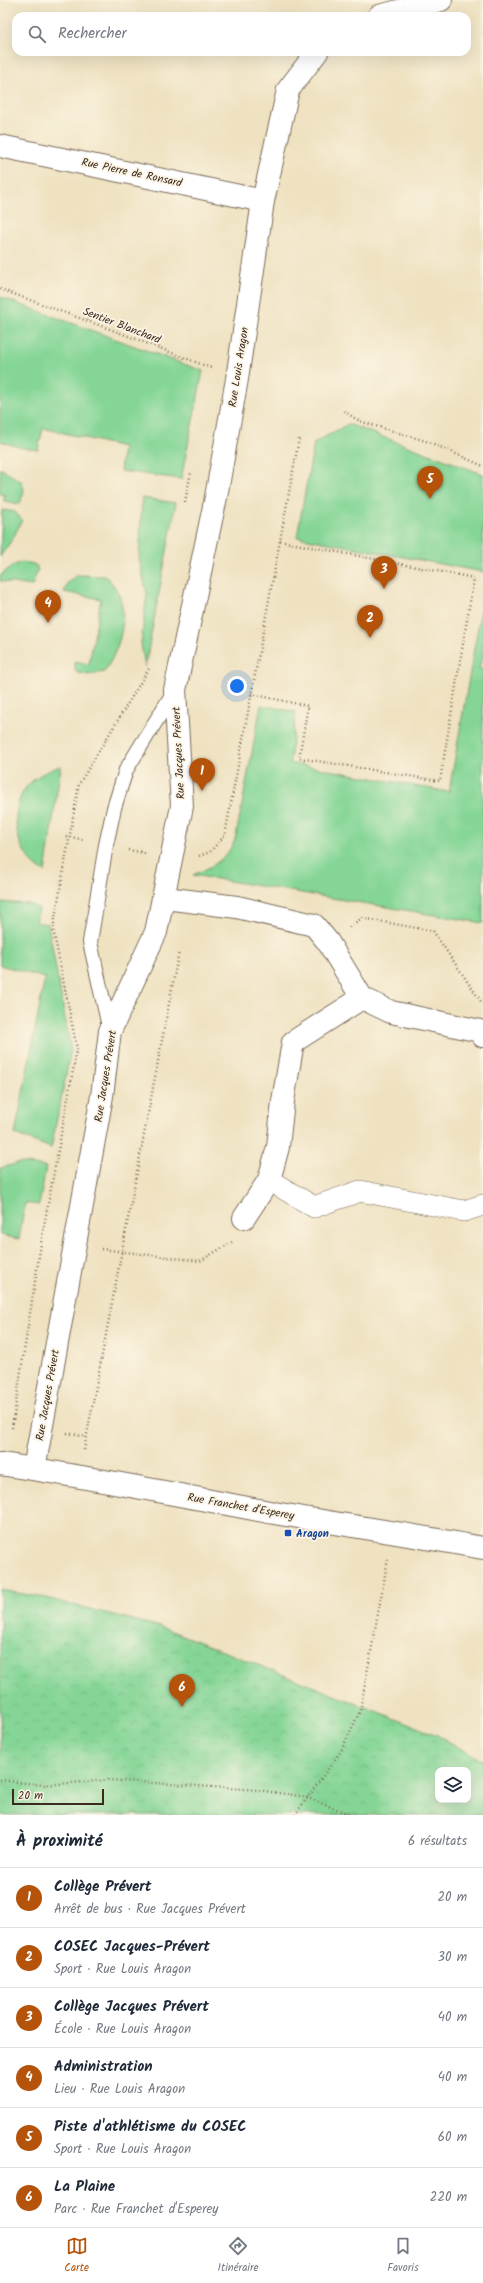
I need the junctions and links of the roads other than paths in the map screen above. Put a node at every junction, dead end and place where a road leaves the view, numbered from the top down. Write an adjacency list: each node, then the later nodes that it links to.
1 (441, 0): 2 (street)
2 (394, 12)
3 (314, 56): 5 (street, Rue Louis Aragon)
4 (0, 146): 5 (street, Rue Pierre de Ronsard)
5 (263, 201): 6 (street, Rue Louis Aragon)
6 (175, 690): 7 (street, Rue Jacques Prévert); 9 (lane)
7 (165, 898): 8 (street); 9 (street, Rue Jacques Prévert)
8 (362, 998): 10 (street); 11 (street)
9 (110, 1031): 15 (street, Rue Jacques Prévert)
10 (483, 1036)
11 (269, 1180): 12 (street); 13 (street)
12 (483, 1205)
13 (244, 1218)
14 (0, 1464): 15 (street, Rue Franchet d'Esperey)
15 (34, 1469): 16 (street, Rue Franchet d'Esperey)
16 (483, 1548)

